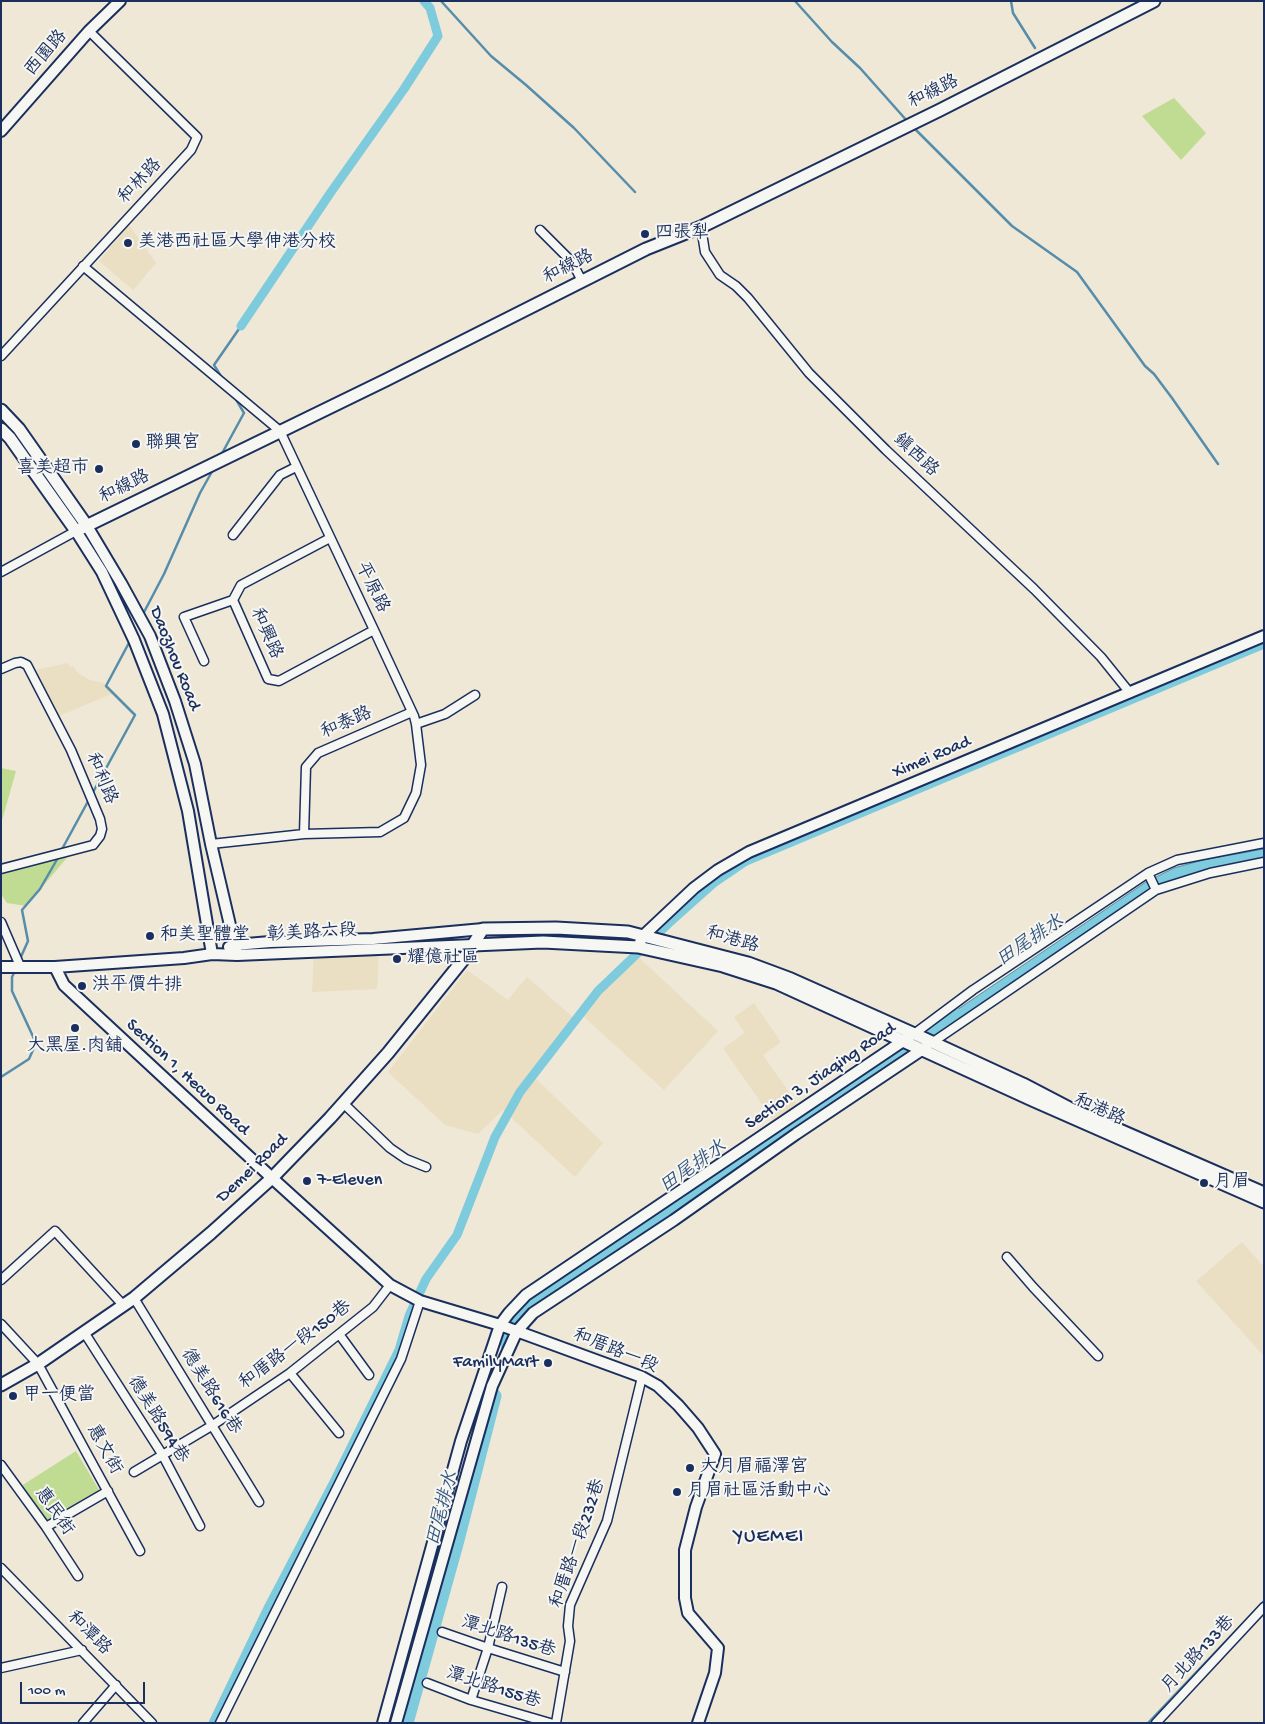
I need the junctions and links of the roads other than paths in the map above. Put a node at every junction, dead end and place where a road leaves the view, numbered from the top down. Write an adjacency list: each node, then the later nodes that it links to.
1 (120, 1): 3 (street, 西園路)
2 (1154, 1): 5 (main road, 和線路)
3 (89, 31): 4 (street, 西園路); 7 (street, 和林路)
4 (1, 130)
5 (702, 227): 8 (main road, 和線路); 24 (street, 鎮西路)
6 (540, 230): 8 (street)
7 (83, 266): 9 (street, 和林路); 12 (street, 平原路)
8 (582, 281): 12 (main road, 和線路)
9 (1, 356)
10 (1, 410): 14 (main road, Daozhou Road)
11 (1, 429): 15 (main road, Daozhou Road)
12 (280, 431): 13 (street, 平原路); 14 (main road, 和線路)
13 (296, 466): 16 (street); 17 (street, 平原路)
14 (87, 526): 15 (main road, 和線路); 30 (street, Daozhou Road)
15 (76, 531): 18 (street, 和線路); 44 (street, Daozhou Road)
16 (233, 535)
17 (330, 538): 19 (street, 和興路); 20 (street, 平原路)
18 (1, 572)
19 (233, 600): 20 (street, 和興路); 22 (street)
20 (374, 630): 26 (street, 平原路)
21 (1264, 636): 24 (street, Ximei Road)
22 (204, 661)
23 (1, 670): 32 (street, 和利路)
24 (1130, 693): 38 (street, Ximei Road)
25 (475, 694): 27 (street)
26 (412, 712): 27 (street, 平原路); 28 (street, 和泰路)
27 (416, 724): 28 (street, 平原路)
28 (304, 834): 30 (street, 平原路)
29 (1264, 843): 33 (street)
30 (210, 844): 43 (street, Daozhou Road)
31 (1264, 862): 34 (street)
32 (1, 869)
33 (1148, 873): 34 (street); 48 (street)
34 (1156, 890): 49 (street)
35 (1, 922): 45 (street)
36 (556, 928): 37 (main road, 彰美路六段); 38 (main road, 彰美路六段); 39 (main road)
37 (483, 929): 40 (main road, Demei Road); 43 (street, 彰美路六段)
38 (643, 936): 41 (main road, 和港路); 42 (street, Ximei Road)
39 (555, 942): 40 (main road, 彰美路六段); 42 (main road, 彰美路六段)
40 (474, 944): 43 (street, 彰美路六段); 50 (main road, Demei Road)
41 (654, 944): 42 (main road, 和港路); 48 (main road, 和港路)
42 (638, 947)
43 (236, 950): 44 (street, 彰美路六段)
44 (212, 954): 47 (street, 彰美路六段)
45 (20, 966): 46 (street, 彰美路六段); 47 (street, 彰美路六段)
46 (1, 967)
47 (55, 967): 52 (street, Section 1, Hecuo Road)
48 (911, 1038): 49 (main road, 和港路); 62 (street, Section 3, Jiaqing Road)
49 (926, 1045): 53 (main road, 和港路); 54 (main road, 和港路); 63 (street, Section 3, Jiaqing Road)
50 (343, 1103): 51 (street); 52 (main road, Demei Road)
51 (426, 1167)
52 (272, 1178): 57 (street, Section 1, Hecuo Road); 58 (main road, Demei Road)
53 (1264, 1193)
54 (1264, 1202)
55 (1007, 1257): 66 (street)
56 (1, 1280): 60 (street)
57 (390, 1285): 59 (street, Section 1, Hecuo Road); 65 (street, 和厝路一段150巷)
58 (134, 1298): 60 (main road, Demei Road); 72 (street, 德美路616巷)
59 (420, 1301): 62 (street); 94 (street)
60 (123, 1305): 64 (main road, Demei Road)
61 (1, 1324): 67 (street, 惠文街)
62 (503, 1326): 63 (street, 和厝路一段); 97 (street, Section 3, Jiaqing Road)
63 (517, 1331): 70 (street, 和厝路一段); 98 (street, Section 3, Jiaqing Road)
64 (84, 1332): 67 (main road, Demei Road); 74 (street, 德美路594巷)
65 (339, 1334): 68 (street, 和厝路一段150巷); 69 (street)
66 (1098, 1356)
67 (38, 1364): 71 (main road, Demei Road); 77 (street, 惠文街)
68 (290, 1373): 72 (street, 和厝路一段150巷); 73 (street)
69 (369, 1375)
70 (642, 1377): 90 (street, 和厝路一段232巷); 101 (street, 和厝路一段)
71 (1, 1386)
72 (213, 1425): 74 (street, 和厝路一段150巷); 78 (street, 德美路616巷)
73 (339, 1434)
74 (162, 1454): 76 (street, 和厝路一段150巷); 79 (street, 德美路594巷)
75 (1, 1465): 80 (street, 惠民街)
76 (134, 1472)
77 (108, 1491): 80 (street); 81 (street, 惠文街)
78 (259, 1502)
79 (200, 1526)
80 (46, 1527): 83 (street, 惠民街)
81 (140, 1551)
82 (1, 1568): 88 (street, 和潭路)
83 (78, 1576)
84 (502, 1587): 87 (street)
85 (1264, 1607): 102 (street, 月北路133巷)
86 (442, 1632): 87 (street, 潭北路135巷)
87 (488, 1648): 90 (street, 潭北路135巷); 93 (street)
88 (82, 1650): 89 (street); 92 (street, 和潭路)
89 (1, 1668)
90 (565, 1672): 100 (street, 和厝路一段232巷)
91 (427, 1683): 93 (street, 潭北路155巷)
92 (116, 1685): 95 (street); 96 (street, 和潭路)
93 (471, 1700): 99 (street, 潭北路155巷)
94 (223, 1722)
95 (83, 1723)
96 (152, 1723)
97 (383, 1723)
98 (396, 1723)
99 (550, 1723)
100 (556, 1723)
101 (698, 1723)
102 (1156, 1723)

